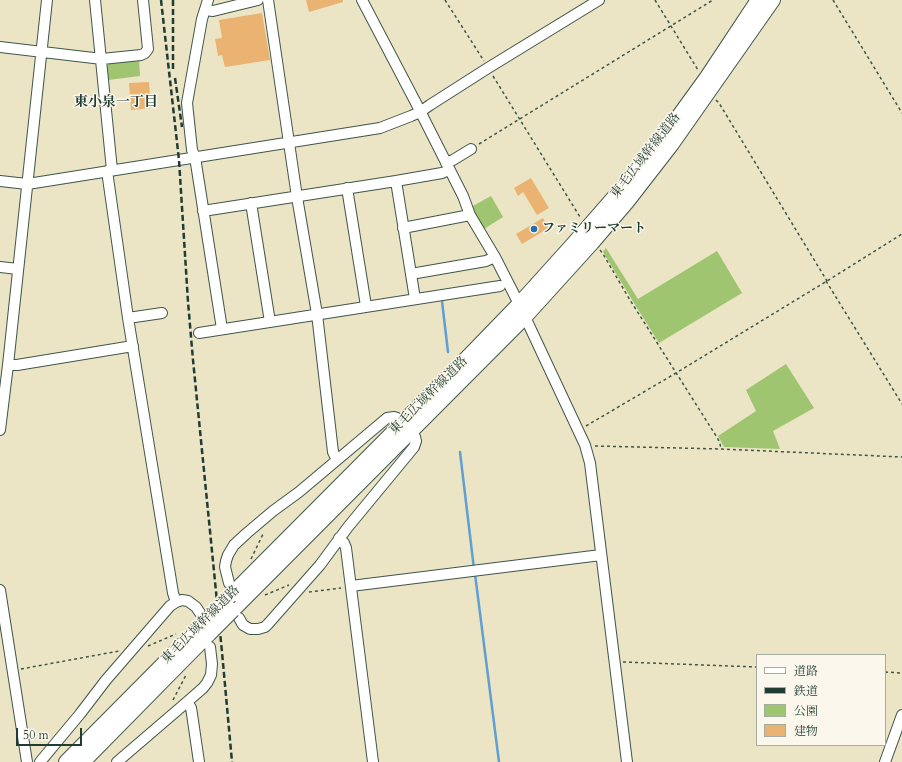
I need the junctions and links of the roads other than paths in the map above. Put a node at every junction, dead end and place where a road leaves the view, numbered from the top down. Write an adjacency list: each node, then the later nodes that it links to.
1 (47, 0): 13 (street)
2 (95, 0): 14 (street)
3 (143, 0): 14 (street)
4 (208, 0): 11 (street)
5 (258, 0): 11 (street)
6 (268, 0): 16 (street)
7 (362, 0): 15 (street)
8 (599, 0): 15 (street)
9 (758, 0): 36 (highway, 東毛広域幹線道路)
10 (773, 0): 40 (highway, 東毛広域幹線道路)
11 (205, 10): 18 (street)
12 (0, 47): 13 (street)
13 (42, 51): 14 (street); 23 (street)
14 (102, 58): 20 (street)
15 (420, 112): 16 (street); 19 (street)
16 (289, 143): 18 (street); 25 (street)
17 (471, 149): 19 (street)
18 (195, 158): 20 (street); 27 (street)
19 (448, 166): 22 (street); 28 (street)
20 (110, 171): 23 (street); 41 (street)
21 (0, 181): 23 (street)
22 (396, 181): 24 (street); 29 (street)
23 (27, 184): 32 (street)
24 (347, 188): 25 (street); 37 (street)
25 (297, 196): 26 (street); 39 (street)
26 (251, 203): 27 (street); 42 (street)
27 (203, 210): 43 (street)
28 (470, 215): 29 (street); 30 (street)
29 (403, 228): 33 (street)
30 (495, 257): 33 (street); 36 (street)
31 (0, 267): 32 (street)
32 (18, 269): 46 (street)
33 (411, 274): 35 (street)
34 (500, 286): 35 (street)
35 (415, 299): 37 (street)
36 (519, 304): 40 (street); 47 (highway, 東毛広域幹線道路)
37 (366, 306): 39 (street)
38 (162, 313): 41 (street)
39 (317, 314): 42 (street); 49 (street)
40 (525, 317): 47 (highway, 東毛広域幹線道路); 51 (street)
41 (128, 318): 45 (street)
42 (270, 322): 43 (street)
43 (222, 329): 44 (street)
44 (199, 333)
45 (133, 346): 46 (street); 55 (street)
46 (8, 365): 48 (street)
47 (407, 426): 49 (street); 50 (street); 54 (highway, 東毛広域幹線道路); 56 (highway, 東毛広域幹線道路)
48 (0, 430)
49 (337, 460): 54 (street)
50 (340, 538): 52 (street); 56 (street)
51 (601, 555): 52 (street); 67 (street)
52 (351, 586): 66 (street)
53 (0, 590): 60 (street)
54 (230, 590): 57 (highway, 東毛広域幹線道路, bridge)
55 (176, 602): 57 (street); 61 (street)
56 (236, 614): 57 (highway, 東毛広域幹線道路, bridge)
57 (206, 629): 58 (street); 62 (highway, 東毛広域幹線道路); 63 (highway, 東毛広域幹線道路)
58 (187, 702): 64 (street); 65 (street)
59 (902, 714): 68 (street)
60 (27, 762)
61 (40, 762)
62 (66, 762)
63 (83, 762)
64 (117, 762)
65 (199, 762)
66 (373, 762)
67 (627, 762)
68 (885, 762)

